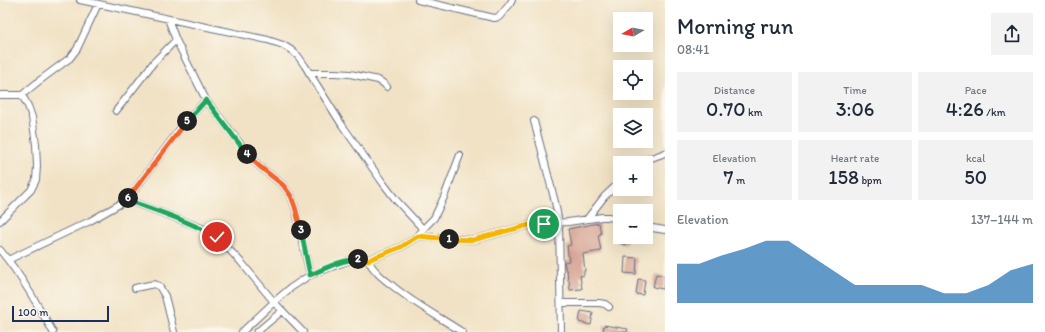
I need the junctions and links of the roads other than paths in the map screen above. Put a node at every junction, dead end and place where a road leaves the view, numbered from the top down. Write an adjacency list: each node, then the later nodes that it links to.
1 (80, 0): 4 (street)
2 (418, 0): 3 (street)
3 (512, 0)
4 (98, 4): 5 (street); 10 (street)
5 (168, 19): 6 (street); 7 (street)
6 (176, 40): 11 (street); 12 (street)
7 (309, 73): 8 (street); 23 (street)
8 (387, 87)
9 (0, 95): 10 (street)
10 (22, 95): 21 (street)
11 (206, 100): 18 (street); 30 (street)
12 (116, 111)
13 (534, 120): 22 (street)
14 (665, 153): 16 (street)
15 (460, 155): 23 (street)
16 (653, 157)
17 (613, 189): 20 (street)
18 (127, 200): 28 (street); 32 (street)
19 (613, 218): 20 (street)
20 (587, 219): 22 (street)
21 (0, 221)
22 (559, 223): 26 (street); 33 (street)
23 (423, 228): 26 (street)
24 (653, 228): 25 (street)
25 (665, 230)
26 (418, 236): 29 (street)
27 (0, 250): 28 (street)
28 (8, 260): 36 (street)
29 (368, 260): 30 (street); 41 (street)
30 (310, 275): 32 (street)
31 (135, 288): 37 (street)
32 (274, 302): 35 (street); 38 (street)
33 (561, 303): 34 (street); 42 (street)
34 (609, 307)
35 (282, 310): 39 (street); 40 (street)
36 (53, 332)
37 (174, 332)
38 (242, 332)
39 (257, 332)
40 (304, 332)
41 (462, 332)
42 (561, 332)

